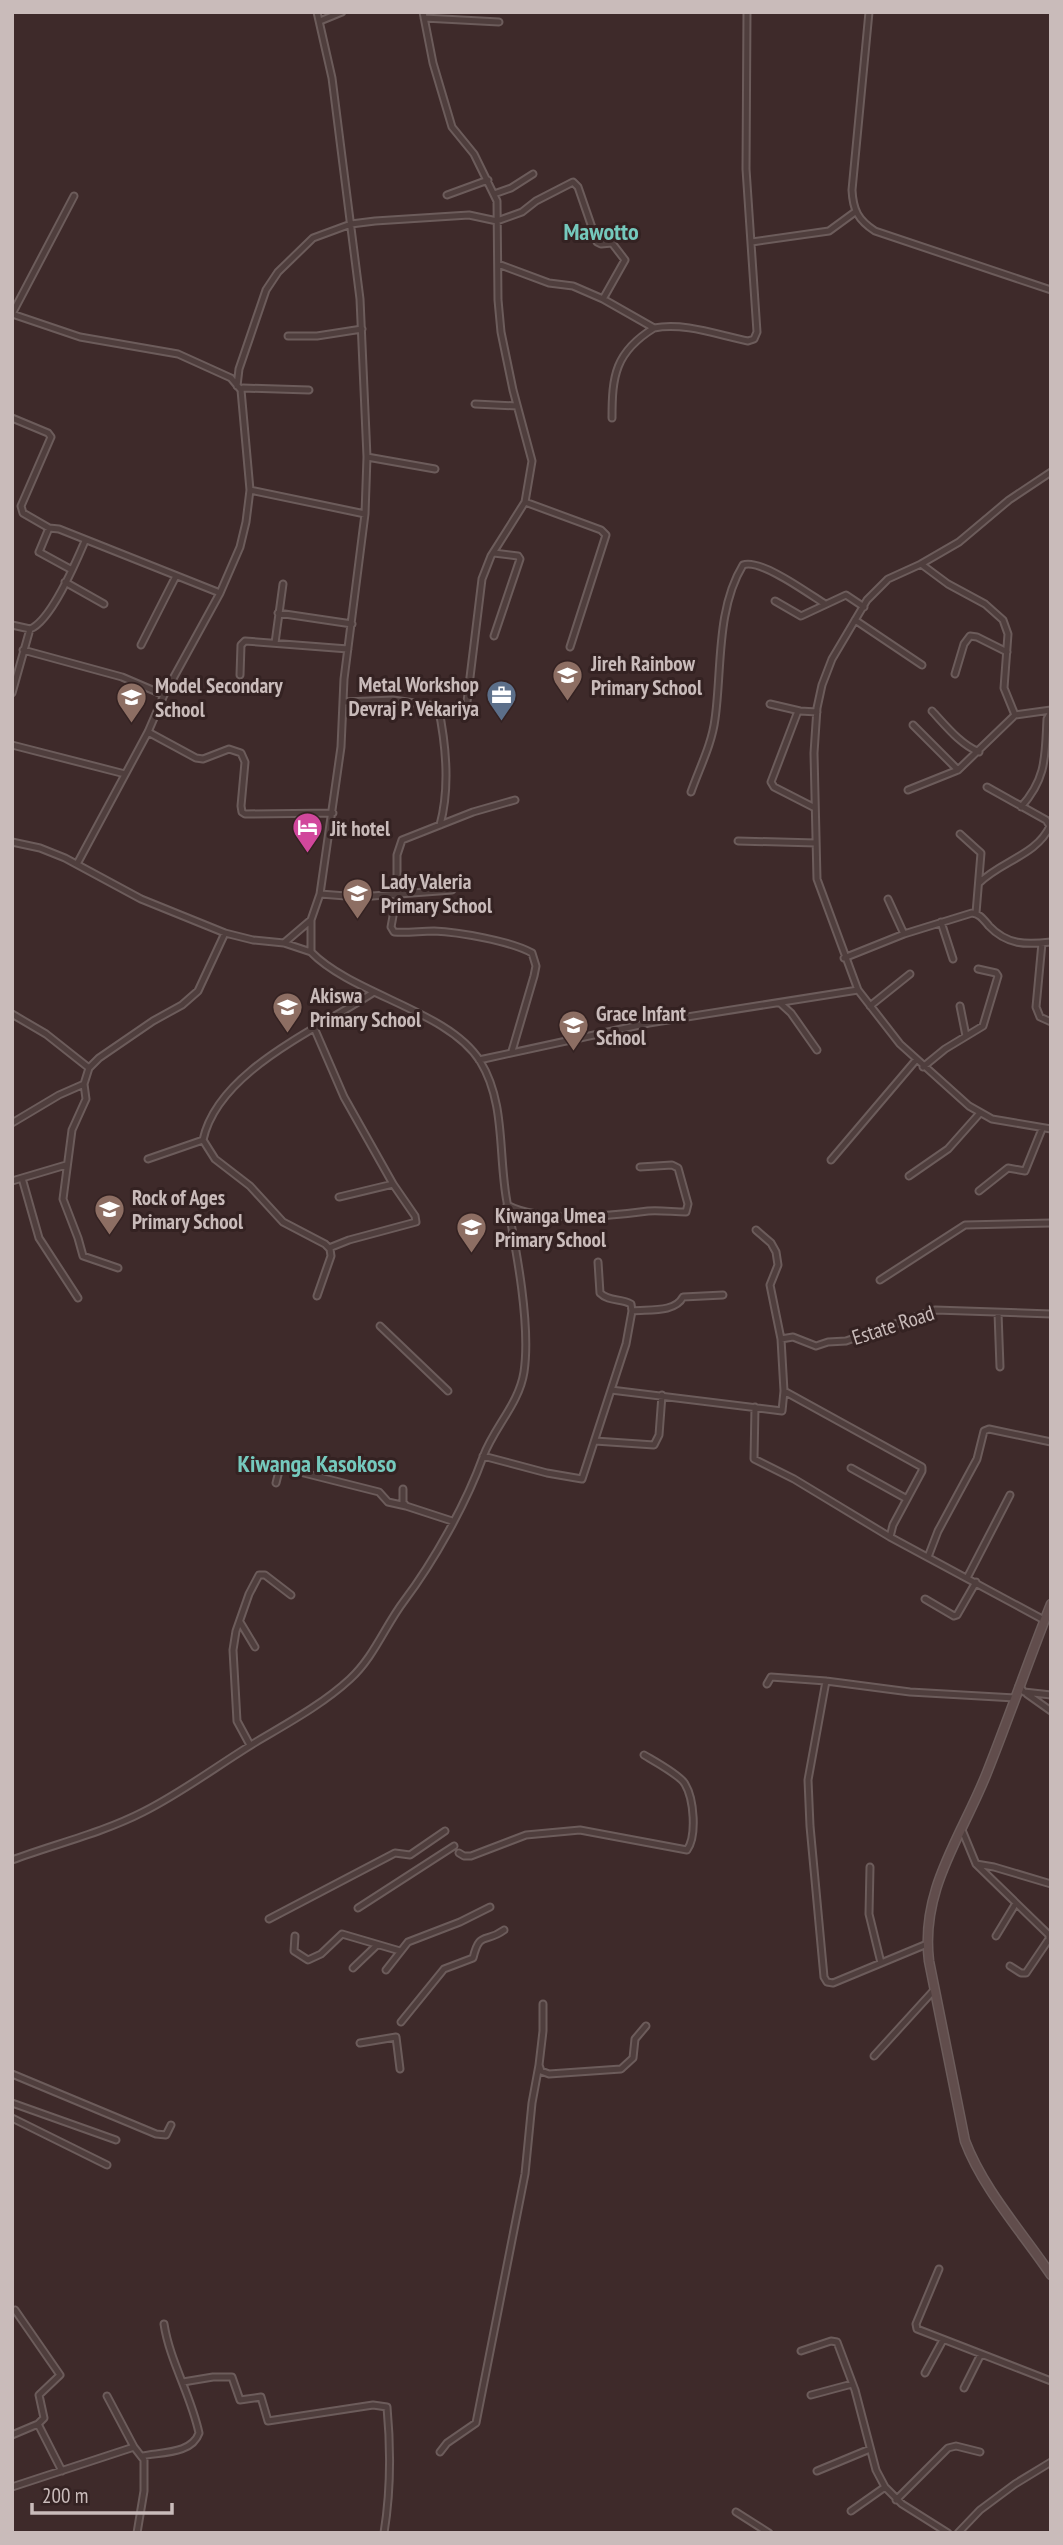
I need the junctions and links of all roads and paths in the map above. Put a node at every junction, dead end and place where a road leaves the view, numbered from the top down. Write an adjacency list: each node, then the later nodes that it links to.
1 (317, 12): 6 (street)
2 (342, 12): 6 (street)
3 (747, 12): 16 (street)
4 (869, 12): 13 (street)
5 (423, 15): 7 (street); 9 (street)
6 (320, 21): 15 (street)
7 (499, 22)
8 (533, 174): 10 (street)
9 (488, 180): 10 (street); 11 (street)
10 (494, 194): 14 (street)
11 (447, 195)
12 (74, 196): 20 (street)
13 (855, 212): 16 (street); 18 (street)
14 (497, 221): 15 (street); 17 (street); 19 (street)
15 (351, 224): 22 (street); 24 (street)
16 (752, 242): 21 (street)
17 (498, 264): 19 (street); 27 (street)
18 (1051, 290)
19 (603, 299): 21 (street)
20 (12, 314): 24 (street)
21 (653, 328): 29 (street)
22 (362, 329): 23 (street); 30 (street)
23 (288, 336)
24 (239, 388): 25 (street); 33 (street)
25 (309, 390)
26 (475, 404): 27 (street)
27 (517, 406): 34 (street)
28 (12, 418): 36 (street)
29 (612, 418)
30 (367, 457): 31 (street); 35 (street)
31 (435, 469)
32 (1051, 472): 39 (street)
33 (250, 490): 35 (street); 44 (street)
34 (525, 502): 38 (street); 57 (street)
35 (365, 514): 51 (street)
36 (49, 528): 37 (street); 40 (street)
37 (85, 541): 40 (street); 41 (street)
38 (494, 553): 54 (street); 68 (street)
39 (921, 564): 48 (street); 60 (street)
40 (72, 569): 42 (street)
41 (176, 576): 44 (street); 56 (street)
42 (65, 582): 46 (street); 53 (street)
43 (283, 584): 49 (street)
44 (220, 593): 65 (street)
45 (775, 601): 47 (street)
46 (104, 604)
47 (825, 604): 48 (street); 82 (street)
48 (864, 607): 50 (street)
49 (278, 613): 51 (street); 55 (street)
50 (855, 620): 61 (street); 72 (street)
51 (352, 624): 58 (street)
52 (12, 625): 53 (street)
53 (30, 629): 59 (street)
54 (494, 636)
55 (275, 643): 58 (street); 63 (street)
56 (141, 645)
57 (570, 647)
58 (348, 649): 66 (street)
59 (23, 650): 64 (street); 65 (street)
60 (1007, 652): 62 (street); 73 (street)
61 (922, 666)
62 (955, 674)
63 (240, 675)
64 (12, 693)
65 (164, 695): 75 (street)
66 (344, 702): 68 (street); 86 (street)
67 (770, 704): 69 (street)
68 (438, 706): 87 (street)
69 (798, 711): 72 (street); 85 (street)
70 (932, 711): 77 (street)
71 (1051, 711): 73 (street); 84 (street)
72 (817, 712): 85 (street)
73 (1016, 715): 77 (street)
74 (914, 725): 78 (street)
75 (148, 732): 79 (street); 86 (street)
76 (12, 745): 79 (street)
77 (979, 752): 78 (street)
78 (958, 770): 81 (street)
79 (125, 774): 92 (street)
80 (987, 787): 84 (street)
81 (908, 790)
82 (691, 792)
83 (515, 800): 87 (street)
84 (1021, 807): 93 (street)
85 (816, 808): 91 (street)
86 (333, 813): 95 (street)
87 (440, 825): 96 (street)
88 (960, 834): 93 (street)
89 (738, 841): 91 (street)
90 (12, 842): 92 (street)
91 (816, 843): 107 (street)
92 (78, 864): 101 (street)
93 (979, 883): 98 (street)
94 (452, 890): 96 (street)
95 (320, 894): 96 (street); 99 (street)
96 (397, 894): 120 (street)
97 (888, 899): 102 (street)
98 (976, 913): 100 (street); 105 (street)
99 (311, 920): 104 (street); 106 (street)
100 (941, 922): 102 (street); 108 (street)
101 (225, 933): 104 (street); 125 (street)
102 (904, 934): 107 (street)
103 (1051, 942): 105 (street)
104 (284, 943): 106 (street)
105 (1042, 943): 117 (street)
106 (311, 952): 112 (street)
107 (844, 958): 111 (street)
108 (953, 959)
109 (978, 969): 119 (street)
110 (910, 975): 114 (street)
111 (858, 990): 113 (street); 114 (street)
112 (374, 992): 118 (street); 122 (street)
113 (780, 1003): 120 (street); 121 (street)
114 (870, 1006): 123 (street)
115 (960, 1006): 119 (street)
116 (12, 1014): 125 (street)
117 (1051, 1022)
118 (314, 1030): 131 (street); 139 (street)
119 (966, 1036): 124 (street)
120 (512, 1051): 122 (street)
121 (817, 1051)
122 (479, 1060): 142 (street)
123 (916, 1060): 124 (street); 133 (street)
124 (923, 1067): 127 (street)
125 (89, 1068): 126 (street)
126 (84, 1084): 128 (street); 134 (street)
127 (980, 1113): 129 (street); 136 (street)
128 (12, 1123)
129 (1042, 1129): 130 (street); 140 (street)
130 (1051, 1129)
131 (203, 1140): 132 (street); 145 (street)
132 (148, 1159)
133 (831, 1160)
134 (66, 1165): 137 (street); 147 (street)
135 (640, 1167): 142 (street)
136 (909, 1177)
137 (22, 1178): 138 (street); 151 (street)
138 (12, 1181)
139 (393, 1184): 141 (street); 145 (street)
140 (979, 1191)
141 (339, 1198)
142 (507, 1205): 165 (street)
143 (1051, 1223): 148 (street)
144 (756, 1230): 156 (street)
145 (329, 1248): 150 (street)
146 (598, 1262): 152 (street)
147 (118, 1268)
148 (880, 1280)
149 (723, 1294): 152 (street)
150 (317, 1296)
151 (78, 1298)
152 (632, 1311): 158 (street)
153 (998, 1312): 154 (street, Estate Road); 156 (street, Estate Road); 157 (street)
154 (1051, 1314)
155 (380, 1326): 159 (street)
156 (781, 1339): 160 (street)
157 (1000, 1367)
158 (611, 1390): 161 (street); 163 (street)
159 (448, 1391)
160 (784, 1391): 162 (street); 170 (street)
161 (662, 1395): 162 (street); 163 (street)
162 (755, 1407): 173 (street)
163 (594, 1441): 165 (street)
164 (1051, 1442): 174 (street)
165 (483, 1455): 172 (street)
166 (851, 1468): 170 (street)
167 (276, 1483): 171 (street)
168 (404, 1489): 171 (street)
169 (1010, 1495): 175 (street)
170 (907, 1499): 173 (street)
171 (406, 1506): 172 (street)
172 (452, 1521): 189 (street)
173 (890, 1537): 174 (street)
174 (928, 1557): 175 (street)
175 (967, 1577): 176 (street)
176 (976, 1582): 178 (street); 180 (street)
177 (291, 1595): 181 (street)
178 (925, 1599)
179 (1051, 1604): 180 (street)
180 (1044, 1620): 185 (street)
181 (240, 1622): 182 (street); 189 (street)
182 (255, 1647)
183 (826, 1681): 184 (street); 187 (street); 209 (street)
184 (767, 1684)
185 (1022, 1689): 186 (street); 187 (street); 188 (street)
186 (1051, 1695)
187 (1014, 1698): 191 (street)
188 (1051, 1711)
189 (250, 1745): 195 (street)
190 (644, 1755): 194 (street)
191 (962, 1830): 196 (street); 206 (street)
192 (445, 1831): 202 (street)
193 (454, 1846): 201 (street)
194 (459, 1853)
195 (12, 1860)
196 (976, 1864): 198 (street); 199 (street)
197 (870, 1867): 209 (street)
198 (1051, 1884)
199 (1016, 1903): 205 (street); 210 (street)
200 (490, 1907): 208 (street)
201 (358, 1908)
202 (269, 1919)
203 (504, 1930): 215 (street)
204 (295, 1936): 207 (street)
205 (996, 1936)
206 (927, 1944): 209 (street); 213 (street)
207 (377, 1945): 208 (street); 211 (street)
208 (400, 1951): 212 (street)
209 (881, 1963)
210 (1010, 1966)
211 (353, 1968)
212 (386, 1970)
213 (936, 1989): 218 (street); 228 (street)
214 (543, 2004): 219 (street)
215 (401, 2022)
216 (646, 2026): 219 (street)
217 (360, 2043): 220 (street)
218 (874, 2056)
219 (539, 2065): 245 (street)
220 (400, 2069)
221 (12, 2074): 224 (street)
222 (12, 2103): 225 (street)
223 (12, 2118): 226 (street)
224 (171, 2125)
225 (117, 2140)
226 (107, 2165)
227 (939, 2269): 231 (street)
228 (1051, 2275)
229 (15, 2310): 241 (street)
230 (164, 2324): 236 (street)
231 (943, 2340): 233 (street); 234 (street)
232 (801, 2351): 237 (street)
233 (981, 2354): 235 (street); 238 (street)
234 (925, 2373)
235 (1051, 2381)
236 (183, 2382): 247 (street); 257 (street)
237 (852, 2384): 239 (street); 244 (street)
238 (964, 2388)
239 (811, 2395)
240 (107, 2396): 243 (street)
241 (38, 2424): 242 (street); 249 (street)
242 (12, 2435)
243 (134, 2447): 247 (street); 249 (street)
244 (870, 2449): 250 (street); 252 (street)
245 (440, 2452)
246 (980, 2452): 253 (street)
247 (142, 2456): 256 (street)
248 (1051, 2462): 260 (street)
249 (62, 2471): 251 (street)
250 (817, 2471)
251 (12, 2487)
252 (885, 2487): 253 (street); 254 (street)
253 (895, 2500): 259 (street)
254 (851, 2511)
255 (736, 2512): 258 (street)
256 (137, 2533)
257 (384, 2533)
258 (769, 2533)
259 (948, 2533)
260 (958, 2533)

